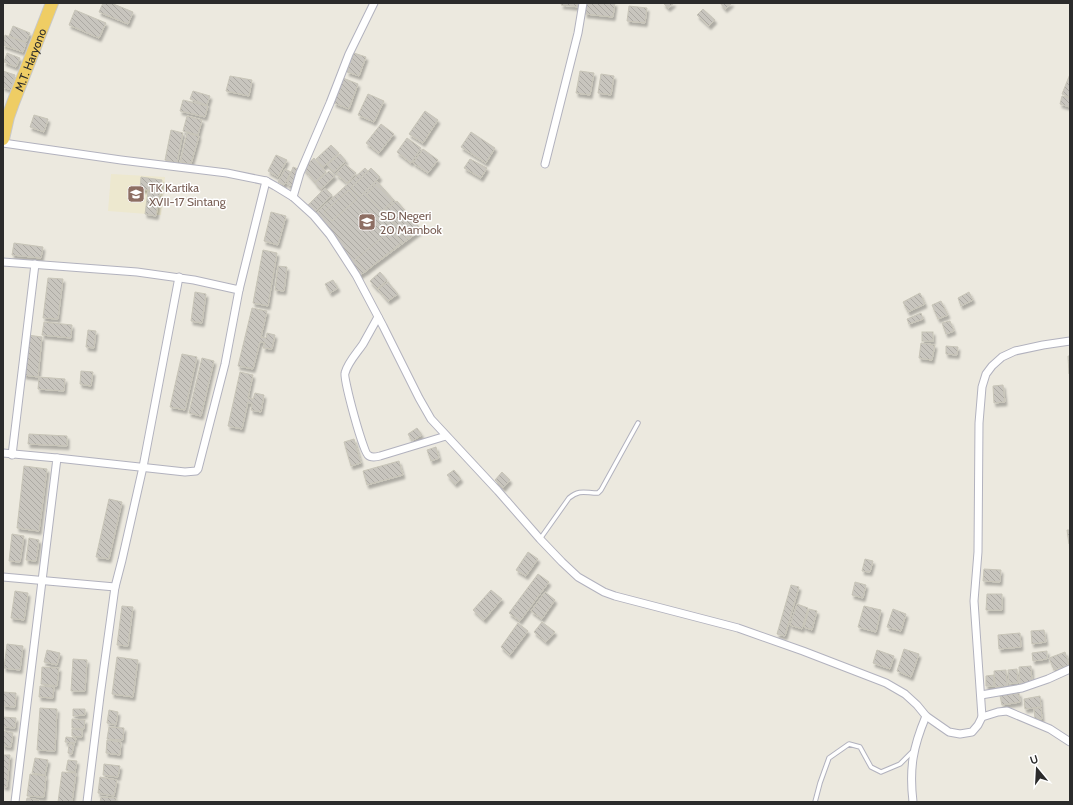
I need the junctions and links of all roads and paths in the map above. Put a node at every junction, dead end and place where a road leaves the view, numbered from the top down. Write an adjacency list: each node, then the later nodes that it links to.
1 (52, 3): 4 (highway, M.T. Haryono)
2 (374, 3): 8 (street)
3 (583, 3): 6 (street)
4 (3, 139)
5 (3, 143): 7 (street)
6 (545, 164)
7 (266, 182): 8 (street); 12 (street)
8 (293, 197): 13 (street)
9 (3, 262): 10 (street)
10 (35, 264): 11 (street); 18 (street)
11 (179, 277): 12 (street); 20 (street)
12 (240, 290): 20 (street)
13 (378, 317): 16 (street); 16 (street)
14 (1070, 341): 26 (street)
15 (638, 423): 21 (lane)
16 (446, 436): 21 (street)
17 (3, 453): 18 (street)
18 (12, 455): 19 (street)
19 (57, 458): 20 (street); 23 (street)
20 (143, 468): 24 (street)
21 (540, 539): 27 (street)
22 (3, 577): 23 (street)
23 (42, 581): 24 (street); 31 (street)
24 (115, 587): 32 (street)
25 (1070, 669): 26 (street)
26 (982, 695): 28 (street)
27 (926, 716): 28 (street); 30 (street)
28 (982, 717): 29 (street)
29 (1070, 742)
30 (914, 750): 33 (lane); 34 (street)
31 (15, 802)
32 (87, 802)
33 (815, 802)
34 (913, 802)

